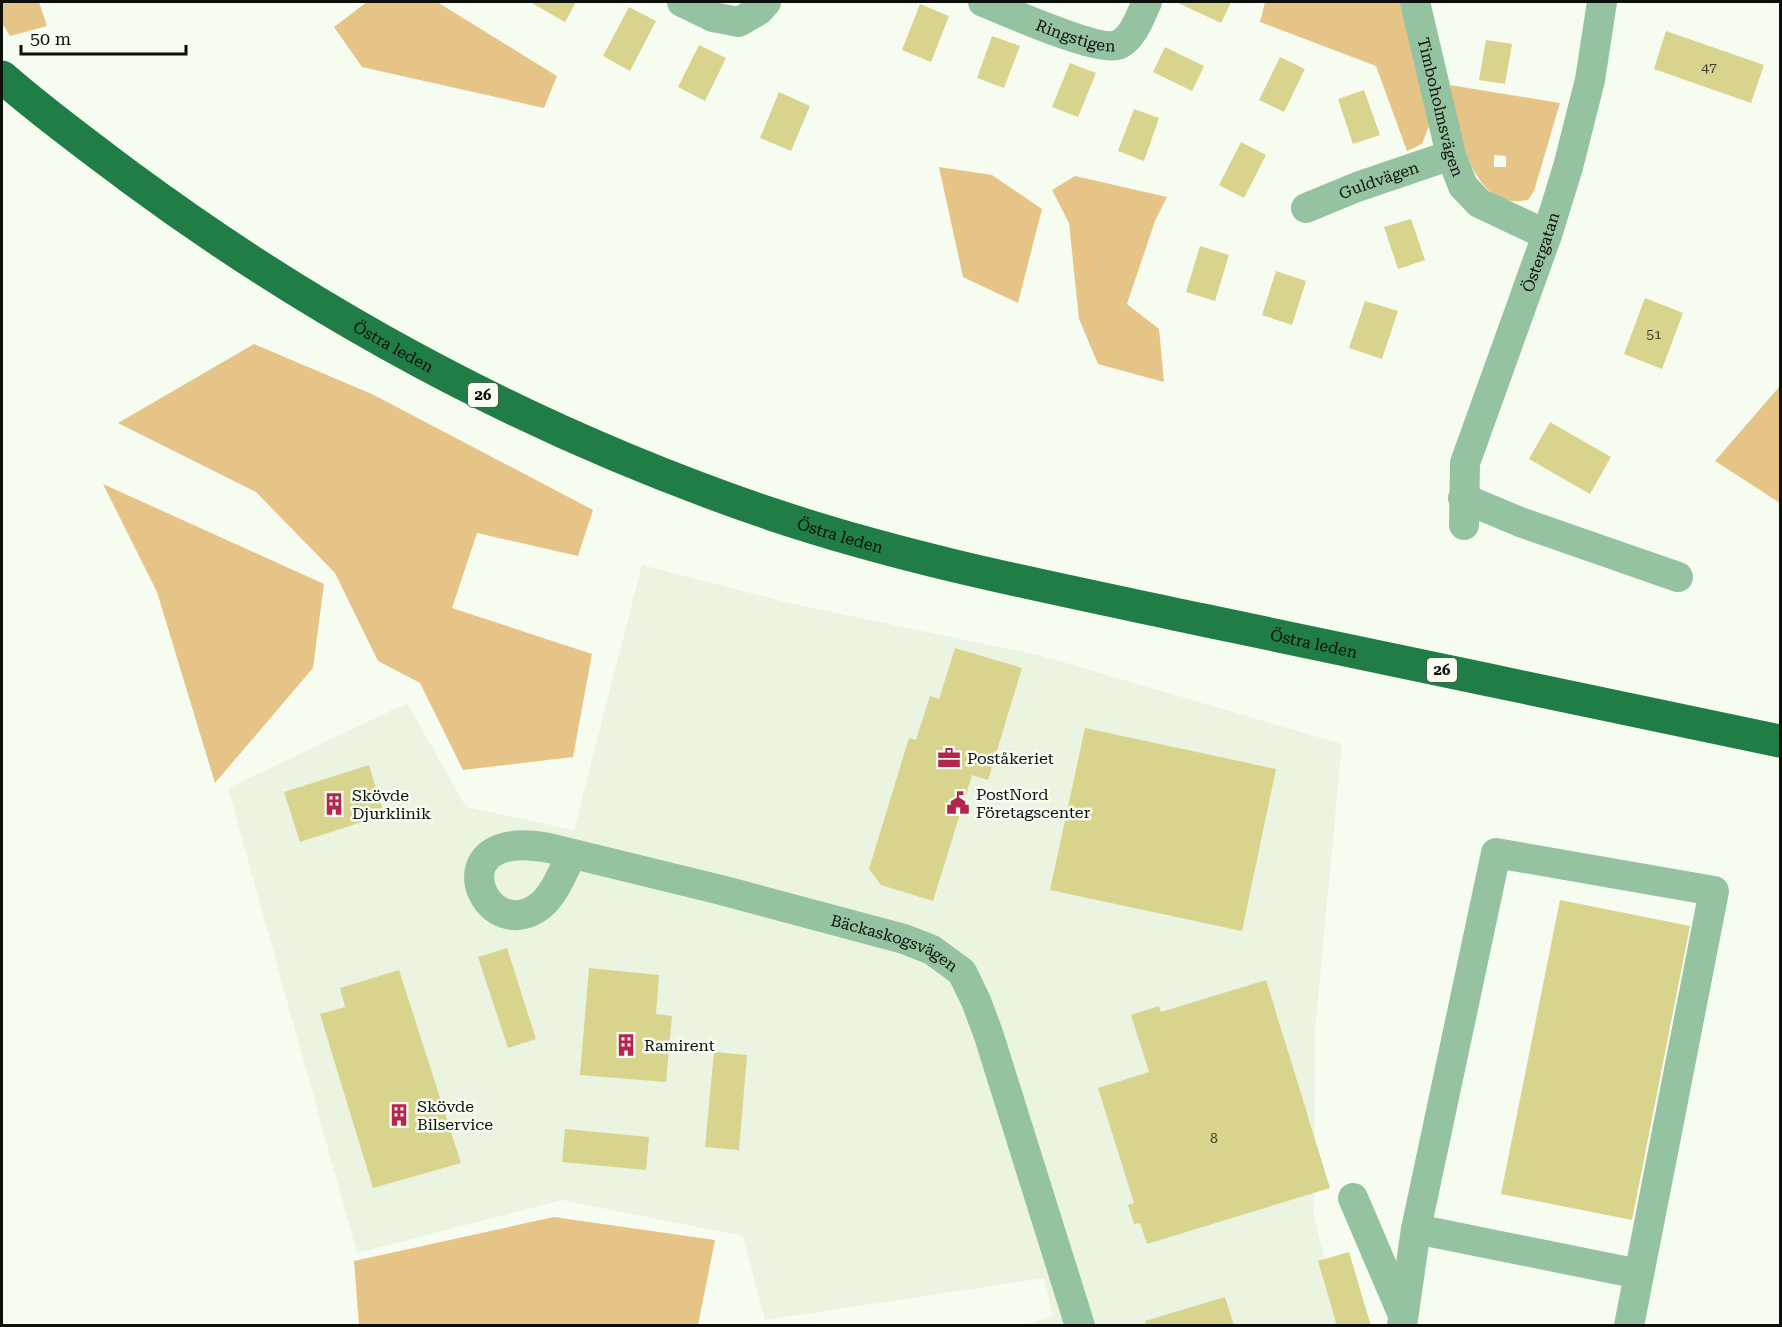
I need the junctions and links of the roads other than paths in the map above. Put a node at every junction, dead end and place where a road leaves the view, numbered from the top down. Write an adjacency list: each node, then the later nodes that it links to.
1 (682, 2): 2 (street)
2 (766, 2)
3 (983, 2): 4 (street, Ringstigen)
4 (1147, 2)
5 (1415, 2): 8 (street, Timboholmsvägen)
6 (1602, 2): 10 (street, Östergatan)
7 (2, 76): 12 (highway, Östra leden / 26)
8 (1451, 155): 9 (street, Guldvägen); 10 (street, Timboholmsvägen)
9 (1306, 208)
10 (1547, 235): 11 (street, Östergatan)
11 (1678, 577)
12 (1780, 741)
13 (572, 854): 18 (street, Bäckaskogsvägen)
14 (1353, 1198): 17 (street)
15 (1416, 1229): 16 (street); 16 (street); 17 (street)
16 (1640, 1274): 19 (street)
17 (1402, 1320)
18 (1080, 1326)
19 (1629, 1326)

